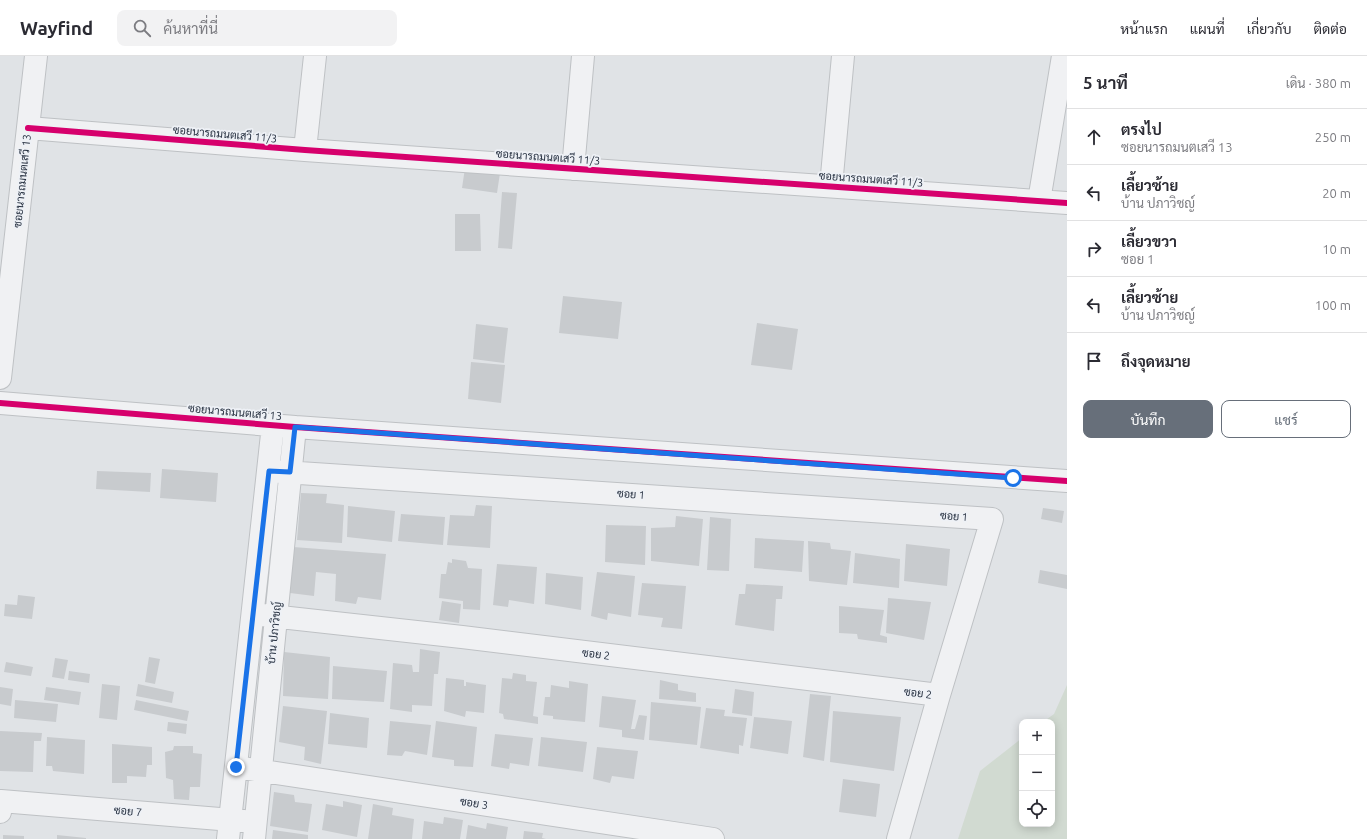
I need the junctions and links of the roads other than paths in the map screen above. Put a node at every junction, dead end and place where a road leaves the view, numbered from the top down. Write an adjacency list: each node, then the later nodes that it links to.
1 (36, 56): 6 (street, ซอยนารถมนตเสวี 13)
2 (315, 56): 7 (street)
3 (583, 56): 8 (street)
4 (843, 56): 9 (street)
5 (1063, 56): 10 (street)
6 (28, 128): 7 (street, ซอยนารถมนตเสวี 11/3); 12 (street, ซอยนารถมนตเสวี 13)
7 (305, 150): 8 (street, ซอยนารถมนตเสวี 11/3)
8 (573, 169): 9 (street, ซอยนารถมนตเสวี 11/3)
9 (831, 186): 10 (street, ซอยนารถมนตเสวี 11/3)
10 (1039, 201): 11 (street, ซอยนารถมนตเสวี 11/3)
11 (1067, 203)
12 (0, 378)
13 (0, 403): 14 (street, ซอยนารถมนตเสวี 13)
14 (273, 425): 15 (street, ซอยนารถมนตเสวี 13); 16 (street, บ้าน ปภาวิชญ์)
15 (295, 427): 17 (street, บ้าน ปภาวิชญ์); 18 (street, ซอยนารถมนตเสวี 13)
16 (269, 471): 17 (street, ซอย 1); 19 (street, บ้าน ปภาวิชญ์)
17 (290, 472): 20 (street, บ้าน ปภาวิชญ์); 21 (street, ซอย 1)
18 (1067, 482)
19 (253, 614): 20 (street, ซอย 2); 22 (street, บ้าน ปภาวิชญ์)
20 (276, 616): 21 (street, ซอย 2); 23 (street, บ้าน ปภาวิชญ์)
21 (939, 695): 28 (street)
22 (236, 767): 23 (street, ซอย 3); 25 (street, บ้าน ปภาวิชญ์)
23 (260, 770): 26 (street, บ้าน ปภาวิชญ์); 27 (street, ซอย 3)
24 (1, 807): 25 (street, ซอย 7)
25 (229, 829): 26 (street, ซอย 7)
26 (254, 831)
27 (713, 839)
28 (898, 839)

